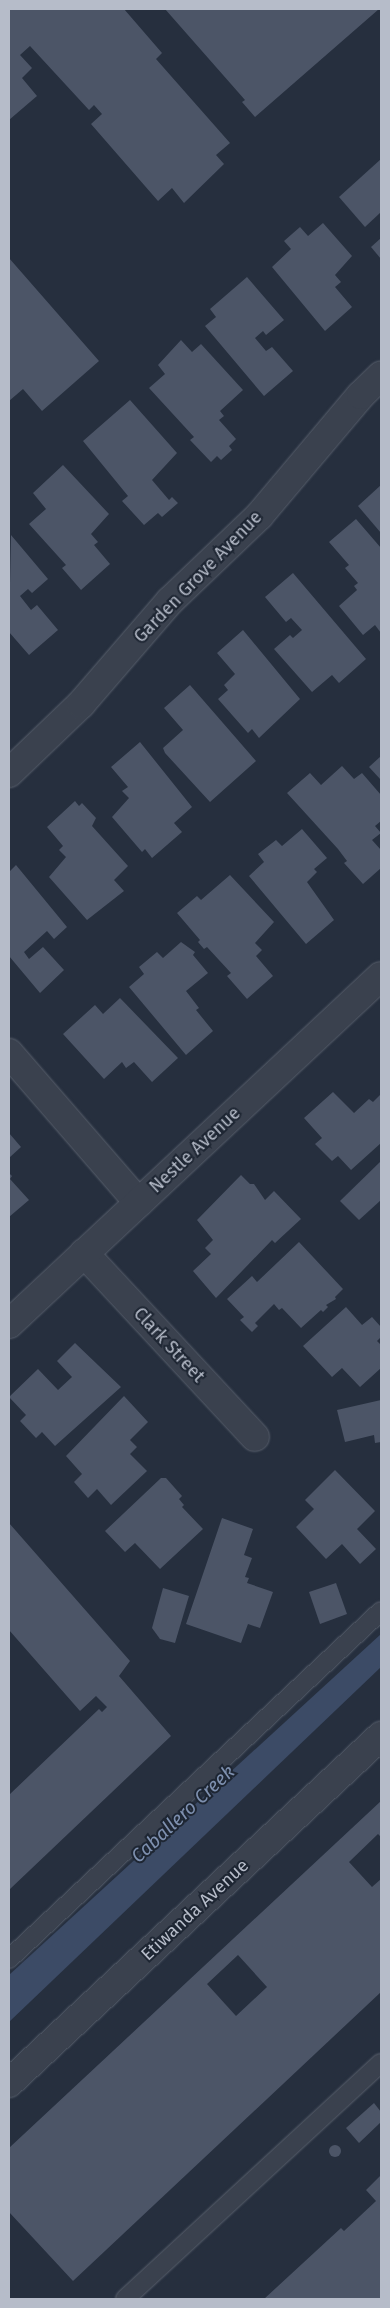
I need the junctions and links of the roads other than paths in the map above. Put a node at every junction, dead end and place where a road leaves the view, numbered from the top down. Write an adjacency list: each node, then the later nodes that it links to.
1 (381, 376): 2 (street, Garden Grove Avenue)
2 (9, 773)
3 (381, 977): 5 (street, Nestle Avenue)
4 (9, 1053): 5 (street)
5 (139, 1203): 6 (street, Nestle Avenue)
6 (84, 1253): 7 (street, Nestle Avenue); 8 (street, Clark Street)
7 (9, 1324)
8 (255, 1437)
9 (381, 1610): 11 (lane)
10 (381, 1736): 13 (street, Etiwanda Avenue)
11 (9, 1959)
12 (381, 2063): 14 (lane)
13 (9, 2083)
14 (125, 2299)

